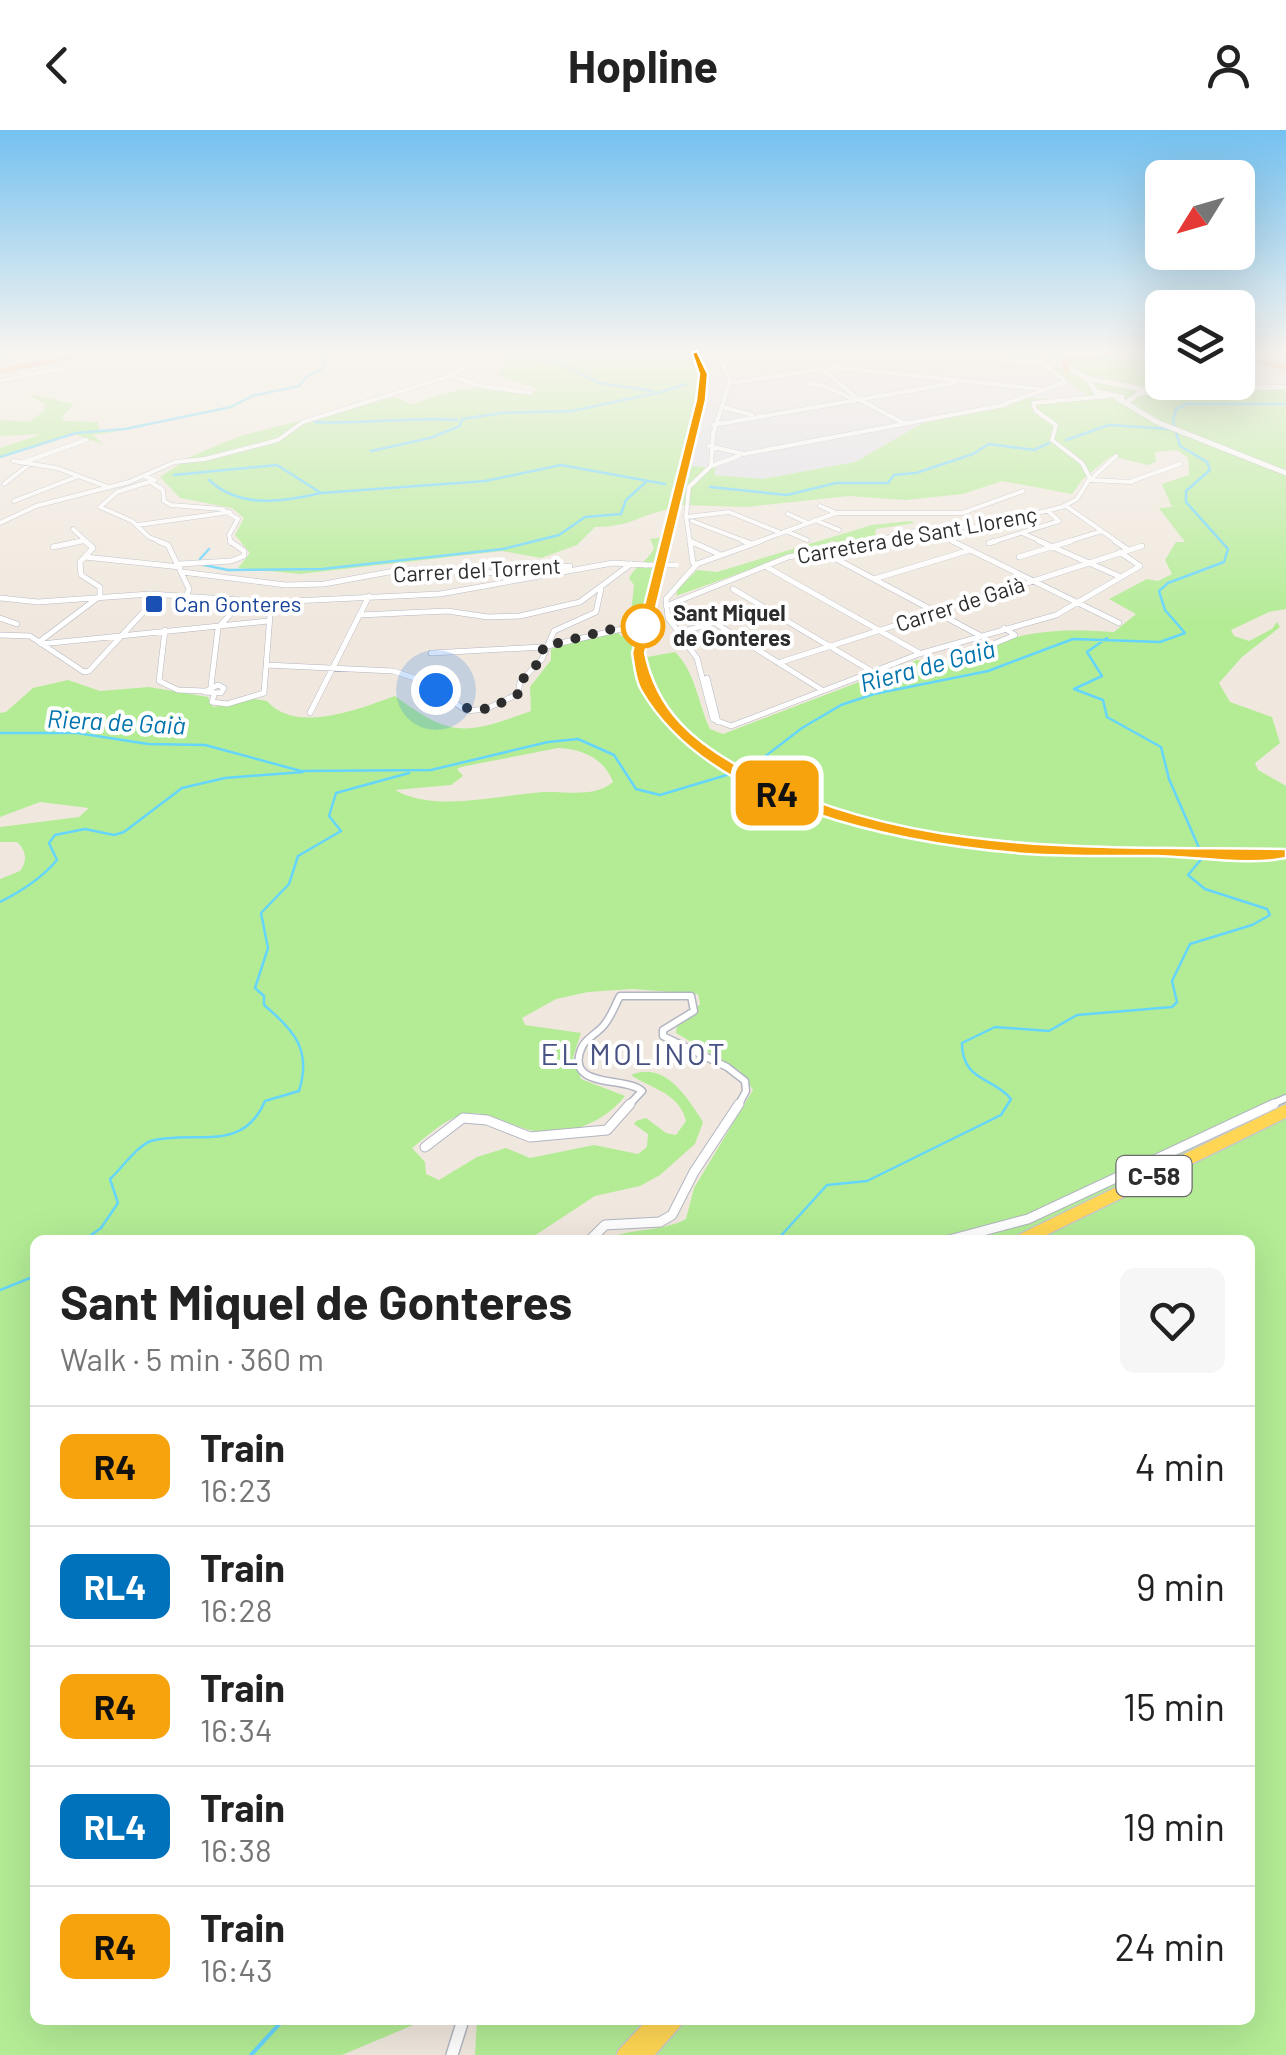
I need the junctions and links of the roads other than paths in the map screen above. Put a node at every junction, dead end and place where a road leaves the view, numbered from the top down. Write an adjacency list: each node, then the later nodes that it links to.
1 (79, 443): 11 (street)
2 (267, 443): 16 (street)
3 (711, 443): 7 (street)
4 (804, 443): 8 (street)
5 (1056, 443): 17 (street)
6 (1209, 443): 14 (street)
7 (710, 446): 8 (street); 13 (street)
8 (744, 454): 13 (street)
9 (1116, 456): 17 (street, Carretera de Sant Llorenç)
10 (13, 460): 11 (street)
11 (28, 463): 15 (street); 18 (street)
12 (1180, 464): 17 (street)
13 (710, 466): 29 (street)
14 (1286, 473)
15 (79, 476): 20 (street); 22 (street)
16 (154, 478): 19 (street); 19 (street); 25 (street)
17 (1090, 480): 24 (street, Carretera de Sant Llorenç)
18 (4, 484)
19 (129, 485): 20 (street); 33 (street)
20 (108, 487): 32 (street)
21 (1023, 491): 26 (street)
22 (14, 502)
23 (820, 506): 26 (street)
24 (1066, 506): 27 (street, Carretera de Sant Llorenç); 37 (street)
25 (230, 512): 33 (street); 60 (street)
26 (836, 512): 31 (street)
27 (1048, 512): 36 (street, Carretera de Sant Llorenç); 39 (street)
28 (788, 514): 31 (street)
29 (687, 519): 30 (street); 42 (street)
30 (696, 519): 38 (street); 43 (street)
31 (812, 522): 35 (street); 38 (street)
32 (0, 523)
33 (138, 525): 60 (street)
34 (73, 528): 40 (street)
35 (839, 530)
36 (930, 530): 50 (street); 52 (street, Carretera de Sant Llorenç)
37 (1102, 530): 46 (street); 51 (street)
38 (783, 532): 41 (street); 43 (street)
39 (1022, 533): 44 (street); 46 (street)
40 (85, 540): 45 (street); 55 (street)
41 (806, 540)
42 (690, 541): 48 (street); 49 (street)
43 (752, 544): 53 (street)
44 (989, 544)
45 (54, 546)
46 (1052, 546): 54 (street); 56 (street)
47 (1142, 546): 51 (street, Carrer de Gaià)
48 (703, 547): 49 (street); 53 (street)
49 (691, 550): 61 (street)
50 (970, 550): 63 (street); 64 (street)
51 (1124, 551): 56 (street, Carrer de Gaià); 62 (street)
52 (825, 553): 59 (street, Carretera de Sant Llorenç); 63 (street)
53 (721, 555): 61 (street)
54 (1018, 556)
55 (84, 557): 60 (street); 69 (street)
56 (1088, 563): 62 (street); 64 (street, Carrer de Gaià)
57 (631, 564): 58 (street); 61 (street, bridge); 66 (street)
58 (594, 566): 65 (street, Carrer del Torrent); 70 (street)
59 (765, 566): 77 (street, Carretera de Sant Llorenç); 91 (street)
60 (180, 568): 65 (street, Carrer del Torrent); 72 (street)
61 (690, 568): 77 (street)
62 (1121, 578): 76 (street)
63 (874, 579): 80 (street)
64 (1033, 580): 76 (street); 80 (street, Carrer de Gaià)
65 (324, 584): 73 (street)
66 (601, 589): 81 (street); 99 (street)
67 (733, 589): 79 (street)
68 (159, 595): 69 (street); 72 (street); 94 (street)
69 (100, 596): 71 (street); 96 (street)
70 (369, 596): 73 (street); 81 (street)
71 (0, 598)
72 (186, 598): 74 (street)
73 (328, 598): 75 (street)
74 (242, 602): 75 (street); 87 (street)
75 (271, 602): 83 (street)
76 (1079, 603): 85 (street); 89 (street)
77 (666, 606): 92 (street)
78 (691, 608): 84 (street)
79 (764, 608): 84 (street); 98 (street)
80 (934, 612): 91 (street, Carrer de Gaià); 95 (street)
81 (360, 615): 104 (street)
82 (0, 618): 86 (street)
83 (268, 621): 87 (street); 103 (street)
84 (714, 623): 92 (street); 102 (street)
85 (1119, 623)
86 (16, 624)
87 (219, 626): 90 (street); 106 (street)
88 (635, 626): 99 (street)
89 (1004, 628): 95 (street); 97 (street)
90 (165, 630): 94 (street); 108 (street)
91 (878, 630): 98 (street, Carrer de Gaià); 101 (street)
92 (678, 633): 107 (street)
93 (0, 635): 96 (street)
94 (124, 635): 96 (street); 96 (street)
95 (978, 635): 101 (street)
96 (41, 644)
97 (991, 645)
98 (830, 646): 102 (street, Carrer de Gaià); 105 (street)
99 (543, 647): 100 (street); 104 (street)
100 (431, 653)
101 (922, 654): 105 (street)
102 (778, 663): 107 (street)
103 (266, 665): 104 (street); 109 (street)
104 (333, 666): 110 (street)
105 (873, 672): 107 (street)
106 (211, 686): 108 (street); 109 (street)
107 (822, 690)
108 (204, 691): 109 (street)
109 (214, 695)
110 (310, 713)
111 (1286, 1098): 115 (street)
112 (1286, 1115): 116 (main road, C-58); 117 (main road, C-58)
113 (424, 1147): 114 (street)
114 (592, 1235)
115 (968, 1235)
116 (1033, 1235)
117 (1048, 1235)
118 (461, 2025): 121 (street)
119 (653, 2025): 122 (main road)
120 (671, 2025): 123 (main road)
121 (452, 2055)
122 (626, 2055)
123 (644, 2055)

